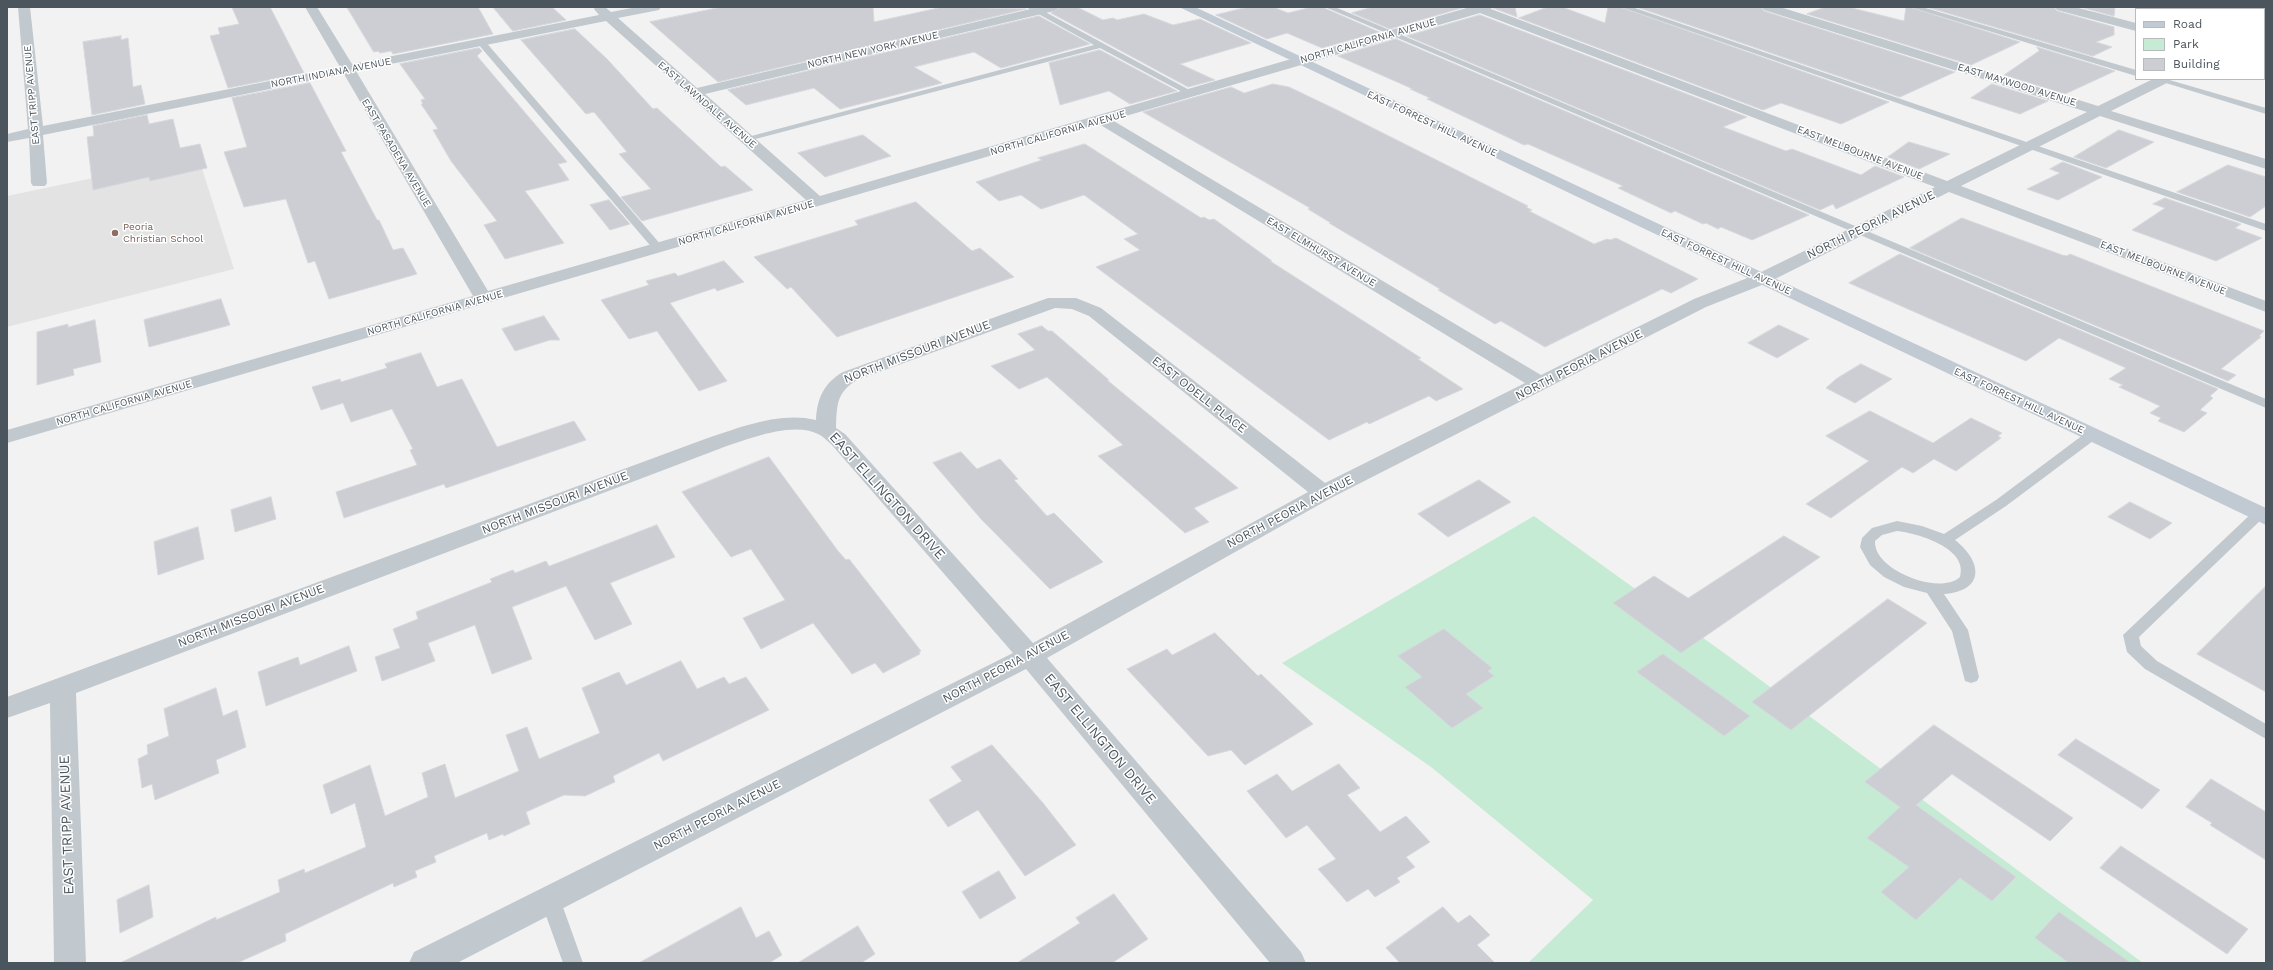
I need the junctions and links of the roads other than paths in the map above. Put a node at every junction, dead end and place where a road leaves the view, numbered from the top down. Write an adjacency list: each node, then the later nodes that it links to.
1 (24, 7): 28 (street, EAST TRIPP AVENUE)
2 (311, 7): 19 (street, EAST PASADENA AVENUE)
3 (655, 7): 13 (street, NORTH INDIANA AVENUE)
4 (1054, 7): 12 (street, NORTH NEW YORK AVENUE)
5 (1186, 7): 18 (main road, EAST FORREST HILL AVENUE)
6 (1329, 7): 15 (lane)
7 (1625, 7): 31 (lane)
8 (1768, 7): 25 (street, EAST MAYWOOD AVENUE)
9 (1914, 7): 20 (lane)
10 (2061, 7): 14 (street)
11 (1481, 8): 15 (street, NORTH CALIFORNIA AVENUE); 34 (street, EAST MELBOURNE AVENUE)
12 (1033, 9): 17 (lane); 23 (street, NORTH NEW YORK AVENUE)
13 (603, 12): 16 (street, NORTH INDIANA AVENUE); 23 (street, EAST LAWNDALE AVENUE)
14 (2135, 28)
15 (1393, 34): 18 (street, NORTH CALIFORNIA AVENUE); 37 (lane)
16 (481, 42): 19 (street, NORTH INDIANA AVENUE); 38 (lane)
17 (1102, 45): 24 (lane); 30 (lane)
18 (1299, 61): 24 (street, NORTH CALIFORNIA AVENUE); 39 (main road, EAST FORREST HILL AVENUE)
19 (346, 70): 28 (street, NORTH INDIANA AVENUE); 40 (street, EAST PASADENA AVENUE)
20 (2135, 73)
21 (2159, 80): 25 (street, NORTH PEORIA AVENUE)
22 (2164, 80): 26 (lane)
23 (692, 93): 30 (street, EAST LAWNDALE AVENUE)
24 (1192, 93): 27 (street, NORTH CALIFORNIA AVENUE)
25 (2100, 111): 31 (street, NORTH PEORIA AVENUE); 32 (street, EAST MAYWOOD AVENUE)
26 (2266, 111)
27 (1102, 120): 35 (street, NORTH CALIFORNIA AVENUE); 43 (street, EAST ELMHURST AVENUE)
28 (36, 132): 29 (street, NORTH INDIANA AVENUE); 33 (street, EAST TRIPP AVENUE)
29 (7, 138)
30 (746, 139): 35 (street, EAST LAWNDALE AVENUE)
31 (2030, 146): 34 (street, NORTH PEORIA AVENUE); 36 (lane)
32 (2266, 164)
33 (39, 183)
34 (1948, 187): 37 (street, NORTH PEORIA AVENUE); 42 (street, EAST MELBOURNE AVENUE)
35 (818, 202): 38 (street, NORTH CALIFORNIA AVENUE)
36 (2266, 228)
37 (1858, 231): 39 (street, NORTH PEORIA AVENUE); 44 (lane)
38 (658, 248): 40 (street, NORTH CALIFORNIA AVENUE)
39 (1762, 279): 43 (street, NORTH PEORIA AVENUE); 46 (main road, EAST FORREST HILL AVENUE)
40 (484, 299): 47 (street, NORTH CALIFORNIA AVENUE)
41 (1072, 303): 45 (street, NORTH MISSOURI AVENUE); 48 (street, EAST ODELL PLACE)
42 (2266, 307)
43 (1541, 384): 48 (street, NORTH PEORIA AVENUE)
44 (2266, 404)
45 (826, 429): 52 (street, EAST ELLINGTON DRIVE); 54 (street, NORTH MISSOURI AVENUE)
46 (2092, 435): 49 (main road, EAST FORREST HILL AVENUE); 50 (lane)
47 (7, 437)
48 (1323, 493): 52 (street, NORTH PEORIA AVENUE)
49 (2262, 515): 56 (lane)
50 (1945, 540): 51 (lane); 51 (lane)
51 (1932, 589): 53 (lane)
52 (1030, 656): 57 (street, NORTH PEORIA AVENUE); 61 (street, EAST ELLINGTON DRIVE)
53 (1971, 677)
54 (63, 687): 55 (street, NORTH MISSOURI AVENUE); 58 (street, EAST TRIPP AVENUE)
55 (7, 708)
56 (2266, 732)
57 (550, 899): 59 (street, NORTH PEORIA AVENUE); 60 (lane)
58 (70, 963)
59 (425, 963)
60 (573, 963)
61 (1290, 963)

